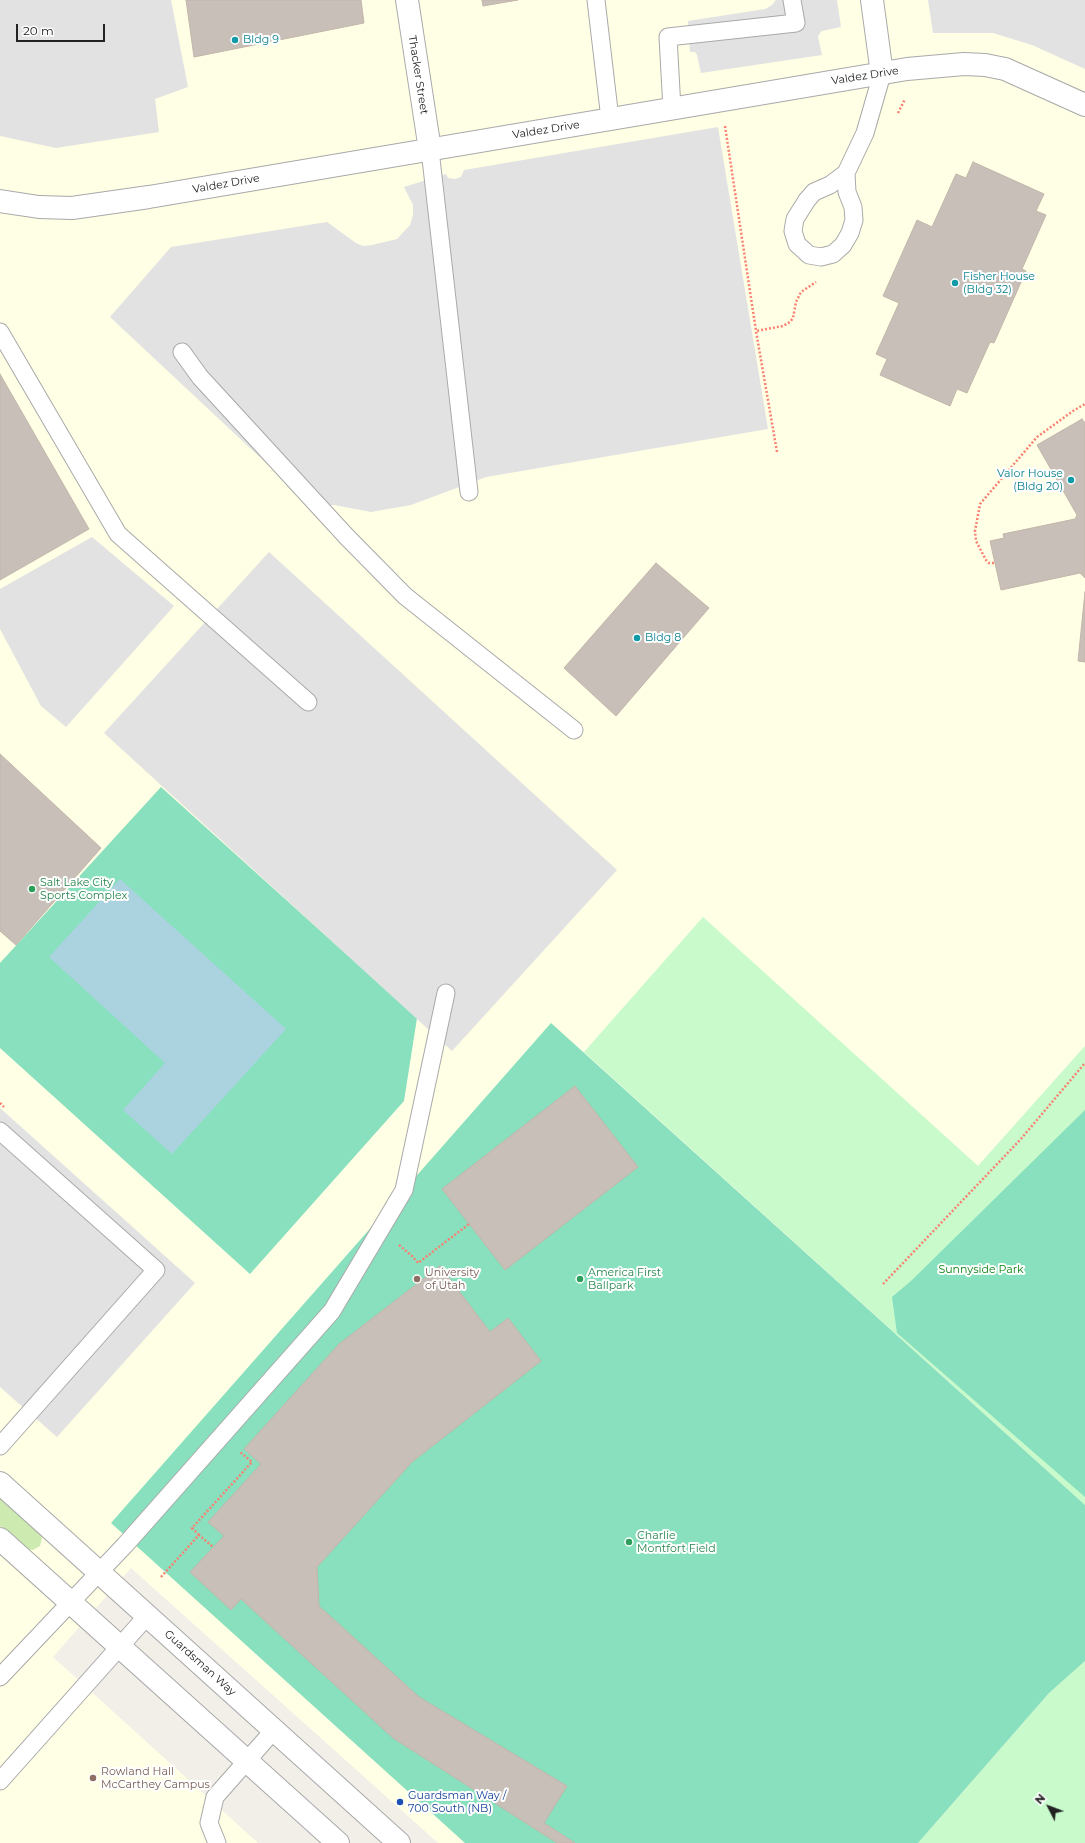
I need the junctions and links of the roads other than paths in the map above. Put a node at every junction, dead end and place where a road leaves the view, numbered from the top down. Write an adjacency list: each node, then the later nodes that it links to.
1 (407, 0): 9 (street, Thacker Street)
2 (596, 0): 8 (lane)
3 (792, 0): 7 (lane)
4 (872, 0): 5 (street)
5 (882, 74): 6 (street, Valdez Drive); 7 (street, Valdez Drive); 10 (lane)
6 (1085, 105)
7 (672, 109): 8 (street, Valdez Drive)
8 (610, 119): 9 (street, Valdez Drive)
9 (430, 150): 11 (street, Valdez Drive); 14 (lane)
10 (846, 173): 10 (lane)
11 (0, 201)
12 (0, 332): 15 (lane)
13 (182, 352): 16 (lane)
14 (470, 492)
15 (308, 702)
16 (574, 730)
17 (446, 993): 22 (lane)
18 (0, 1132): 19 (lane)
19 (0, 1446)
20 (0, 1483): 22 (street, Guardsman Way)
21 (0, 1539): 23 (street)
22 (99, 1572): 23 (lane); 24 (street, Guardsman Way)
23 (71, 1603): 25 (street); 26 (lane)
24 (147, 1616): 25 (lane); 27 (street, Guardsman Way)
25 (119, 1646): 28 (street); 29 (lane)
26 (0, 1677)
27 (274, 1730): 28 (lane); 32 (street, Guardsman Way)
28 (247, 1761): 30 (lane); 31 (street)
29 (0, 1781)
30 (217, 1843)
31 (338, 1843)
32 (399, 1843)

